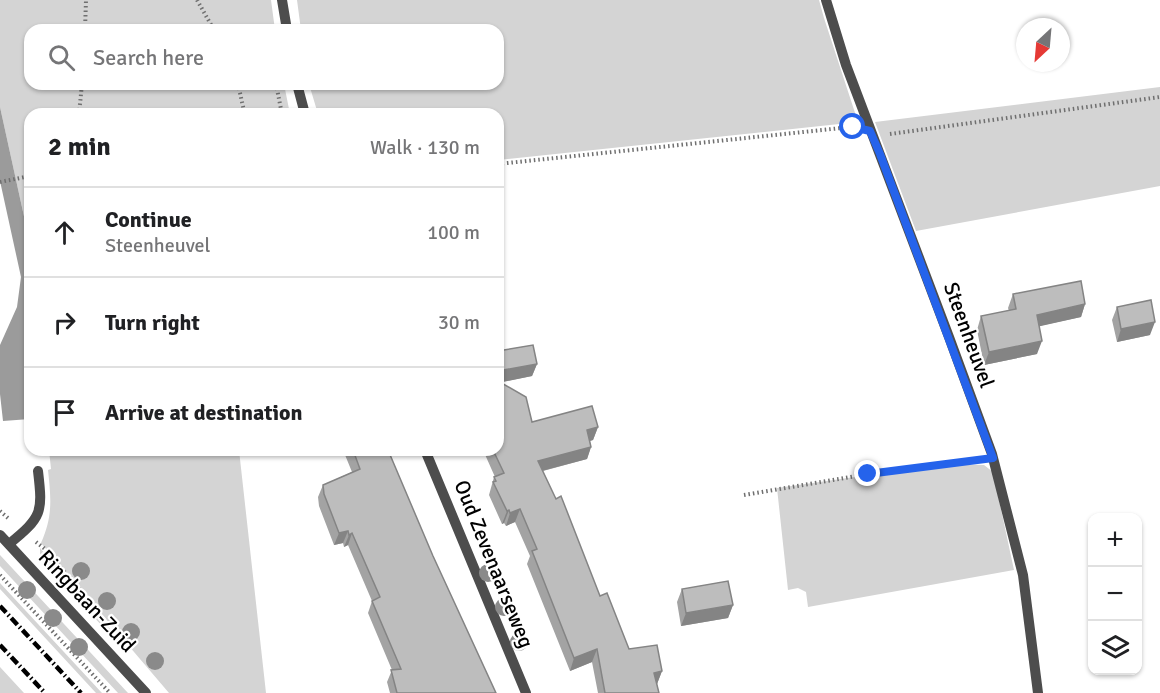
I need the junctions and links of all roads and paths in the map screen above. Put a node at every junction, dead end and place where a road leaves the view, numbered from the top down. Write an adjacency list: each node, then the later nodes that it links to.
1 (86, 0): 5 (path)
2 (197, 0): 6 (path)
3 (282, 0): 7 (street)
4 (826, 0): 17 (street, Steenheuvel)
5 (85, 24)
6 (211, 24)
7 (285, 24)
8 (81, 90): 13 (path)
9 (239, 90): 14 (path)
10 (277, 90): 15 (path)
11 (299, 90): 16 (street)
12 (1160, 97): 17 (path)
13 (80, 108)
14 (243, 108)
15 (281, 108)
16 (303, 108)
17 (870, 131): 18 (path); 22 (street, Steenheuvel)
18 (504, 163)
19 (24, 178): 20 (path)
20 (0, 182)
21 (427, 456): 30 (street, Oud Zevenaarseweg)
22 (993, 458): 24 (path); 31 (street, Steenheuvel)
23 (38, 471): 26 (street)
24 (744, 495)
25 (0, 535): 26 (street, Ringbaan-Zuid)
26 (9, 544): 29 (street, Ringbaan-Zuid)
27 (0, 575): 28 (path)
28 (110, 693)
29 (146, 693)
30 (526, 693)
31 (1038, 693)

